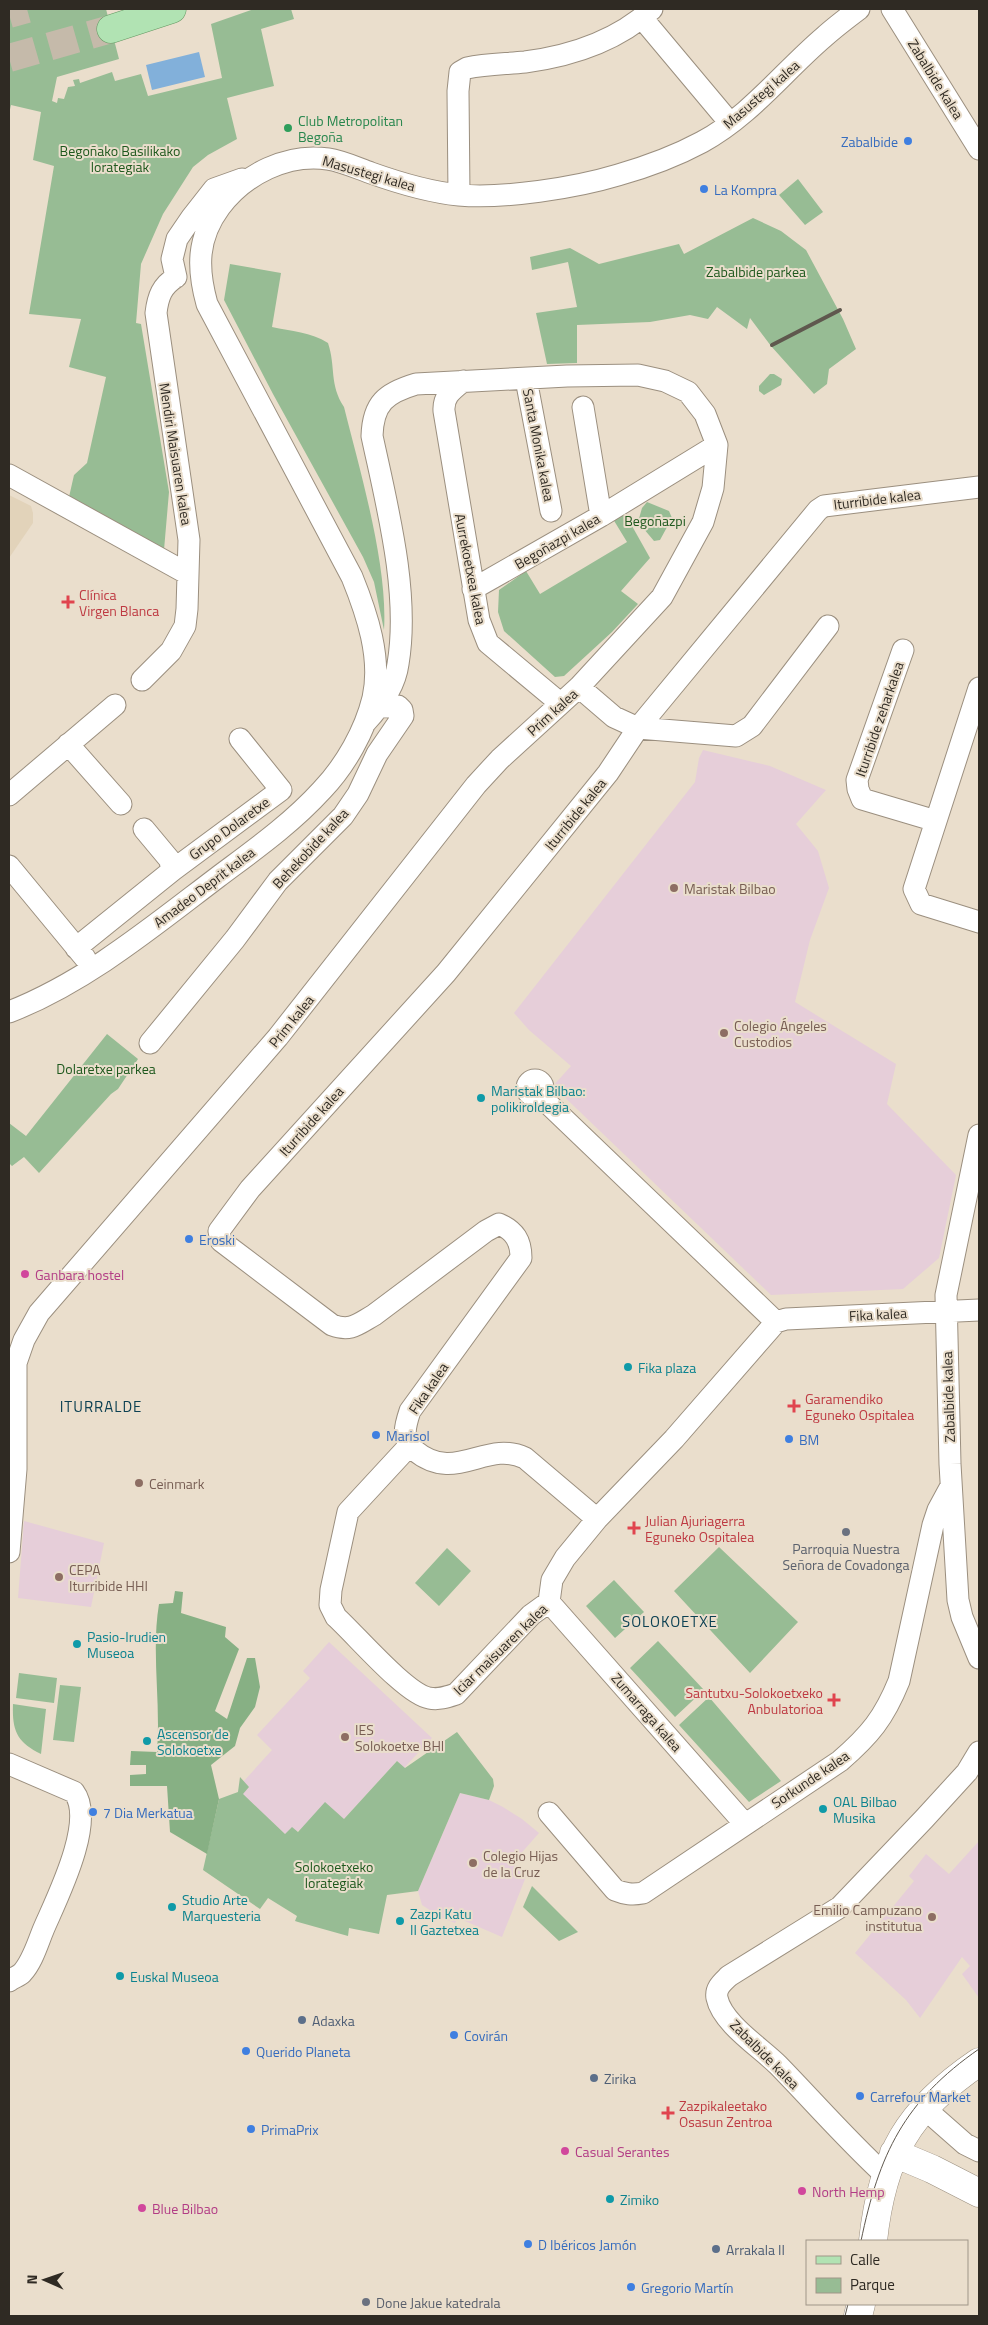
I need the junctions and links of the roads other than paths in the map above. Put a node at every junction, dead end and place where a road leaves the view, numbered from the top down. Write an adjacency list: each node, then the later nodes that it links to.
1 (172, 9): 5 (main road)
2 (859, 9): 6 (street, Masustegi kalea)
3 (892, 9): 7 (street, Zabalbide kalea)
4 (647, 13): 6 (street); 9 (street)
5 (111, 29)
6 (730, 123): 9 (street, Masustegi kalea)
7 (979, 148)
8 (250, 177): 9 (street, Masustegi kalea); 10 (street); 11 (street, Masustegi kalea)
9 (458, 195)
10 (176, 276): 11 (street); 22 (street, Mendiri Maisuaren kalea)
11 (200, 280): 28 (street, Masustegi kalea)
12 (526, 379): 13 (street, Prim kalea); 17 (street, Prim kalea); 20 (street, Santa Monika kalea)
13 (463, 381): 14 (street, Prim kalea); 15 (street)
14 (424, 384): 15 (street); 24 (street, Prim kalea)
15 (443, 402): 23 (street, Aurrekoetxea kalea)
16 (583, 407): 21 (street)
17 (717, 445): 21 (street, Begoñazpi kalea); 30 (street, Prim kalea)
18 (9, 475): 22 (street)
19 (979, 487): 36 (street, Iturribide kalea)
20 (551, 511)
21 (601, 516): 23 (street, Begoñazpi kalea)
22 (188, 574): 29 (street, Mendiri Maisuaren kalea)
23 (474, 589): 32 (street, Aurrekoetxea kalea)
24 (400, 621): 26 (street, Prim kalea); 28 (street)
25 (828, 626): 36 (street)
26 (400, 646): 28 (street); 34 (street, Prim kalea)
27 (902, 650): 41 (street, Iturribide zeharkalea)
28 (373, 654): 35 (street, Masustegi kalea)
29 (142, 680)
30 (579, 687): 32 (street, Prim kalea); 36 (street)
31 (979, 688): 41 (street)
32 (560, 703): 59 (street, Prim kalea)
33 (115, 705): 38 (street)
34 (380, 707): 35 (street, Prim kalea); 49 (street, Behekobide kalea)
35 (365, 724): 47 (street, Amadeo Deprit kalea)
36 (638, 728): 52 (street, Iturribide kalea)
37 (240, 739): 44 (street, Grupo Dolaretxe)
38 (68, 744): 39 (street); 40 (street)
39 (9, 795)
40 (121, 804)
41 (936, 821): 45 (street)
42 (144, 829): 44 (street, Grupo Dolaretxe)
43 (9, 866): 46 (street)
44 (173, 870): 46 (street, Grupo Dolaretxe)
45 (979, 922)
46 (76, 948): 47 (street)
47 (94, 968): 48 (street, Amadeo Deprit kalea)
48 (9, 1012)
49 (150, 1043)
50 (539, 1095): 55 (street)
51 (979, 1135): 54 (street, Zabalbide kalea)
52 (218, 1236): 56 (street, Fika kalea)
53 (979, 1310): 54 (street, Fika kalea)
54 (946, 1311): 55 (street, Fika kalea); 57 (street, Zabalbide kalea)
55 (776, 1322): 58 (street)
56 (409, 1446): 58 (street); 60 (street, Iciar maisuaren kalea)
57 (951, 1486): 61 (street, Zabalbide kalea); 65 (street, Sorkunde kalea)
58 (598, 1519): 60 (street, Iciar maisuaren kalea)
59 (9, 1552)
60 (549, 1602): 65 (street, Zumarraga kalea)
61 (979, 1658)
62 (979, 1752): 70 (street, Zabalbide kalea)
63 (9, 1764): 66 (street)
64 (549, 1813): 65 (street, Sorkunde kalea)
65 (744, 1824)
66 (9, 1981)
67 (979, 2062): 68 (street)
68 (924, 2108): 69 (street); 70 (street)
69 (979, 2151)
70 (889, 2164): 71 (street); 72 (street)
71 (979, 2193)
72 (873, 2240)

